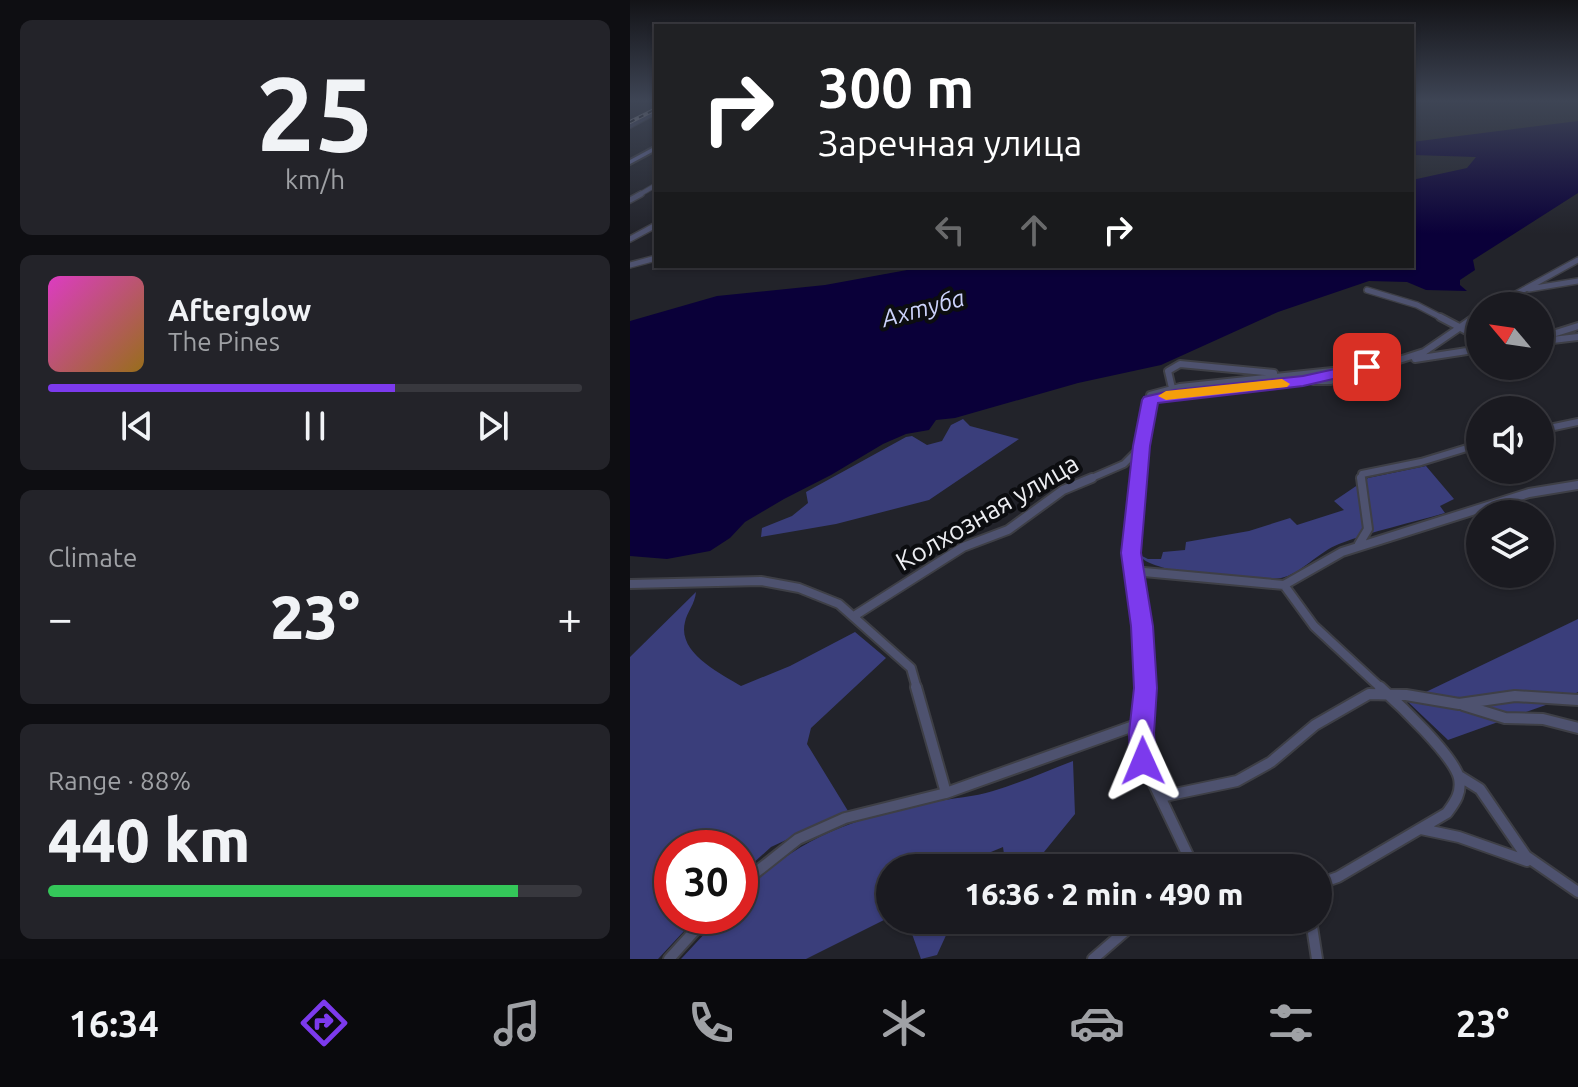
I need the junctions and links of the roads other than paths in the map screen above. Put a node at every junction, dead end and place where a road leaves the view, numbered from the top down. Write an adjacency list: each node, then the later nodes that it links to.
1 (654, 149): 2 (main road)
2 (630, 162)
3 (654, 186): 4 (street)
4 (630, 200)
5 (654, 226): 6 (street)
6 (630, 239)
7 (654, 259): 9 (street)
8 (1578, 260): 10 (street)
9 (630, 265)
10 (1555, 272): 11 (street); 13 (street)
11 (1576, 282): 13 (street)
12 (1367, 290): 17 (street)
13 (1521, 290): 14 (street)
14 (1518, 292)
15 (1466, 324): 17 (street)
16 (1578, 326): 19 (street)
17 (1461, 327): 18 (street); 23 (street)
18 (1466, 330)
19 (1554, 335)
20 (1578, 337): 21 (street)
21 (1554, 339)
22 (1466, 351): 23 (street)
23 (1367, 367): 24 (street)
24 (1341, 372): 25 (street); 26 (street)
25 (1290, 375): 26 (street); 27 (street); 27 (street)
26 (1309, 380): 28 (street)
27 (1172, 388): 28 (street)
28 (1150, 400): 31 (street)
29 (1578, 422): 30 (street)
30 (1554, 427)
31 (1142, 446): 35 (street); 38 (street, Колхозная улица)
32 (1466, 448): 34 (street)
33 (1578, 485): 34 (street)
34 (1355, 548): 37 (street)
35 (1133, 571): 37 (street); 42 (street)
36 (630, 584): 38 (street)
37 (1284, 585): 39 (street)
38 (854, 616): 45 (street)
39 (1385, 694): 41 (street); 44 (street); 46 (street)
40 (1576, 703): 41 (street)
41 (1459, 704): 43 (street)
42 (1142, 723): 45 (street); 46 (street)
43 (1578, 728)
44 (1459, 776): 47 (street); 49 (street)
45 (946, 793): 50 (street)
46 (1160, 797): 48 (street)
47 (1419, 829): 49 (street); 51 (street)
48 (1187, 854)
49 (1538, 865): 52 (street)
50 (758, 871)
51 (1332, 879)
52 (1578, 892)
53 (692, 934): 56 (street)
54 (1122, 934): 57 (street)
55 (1313, 934): 58 (street)
56 (669, 959)
57 (1093, 959)
58 (1317, 959)

